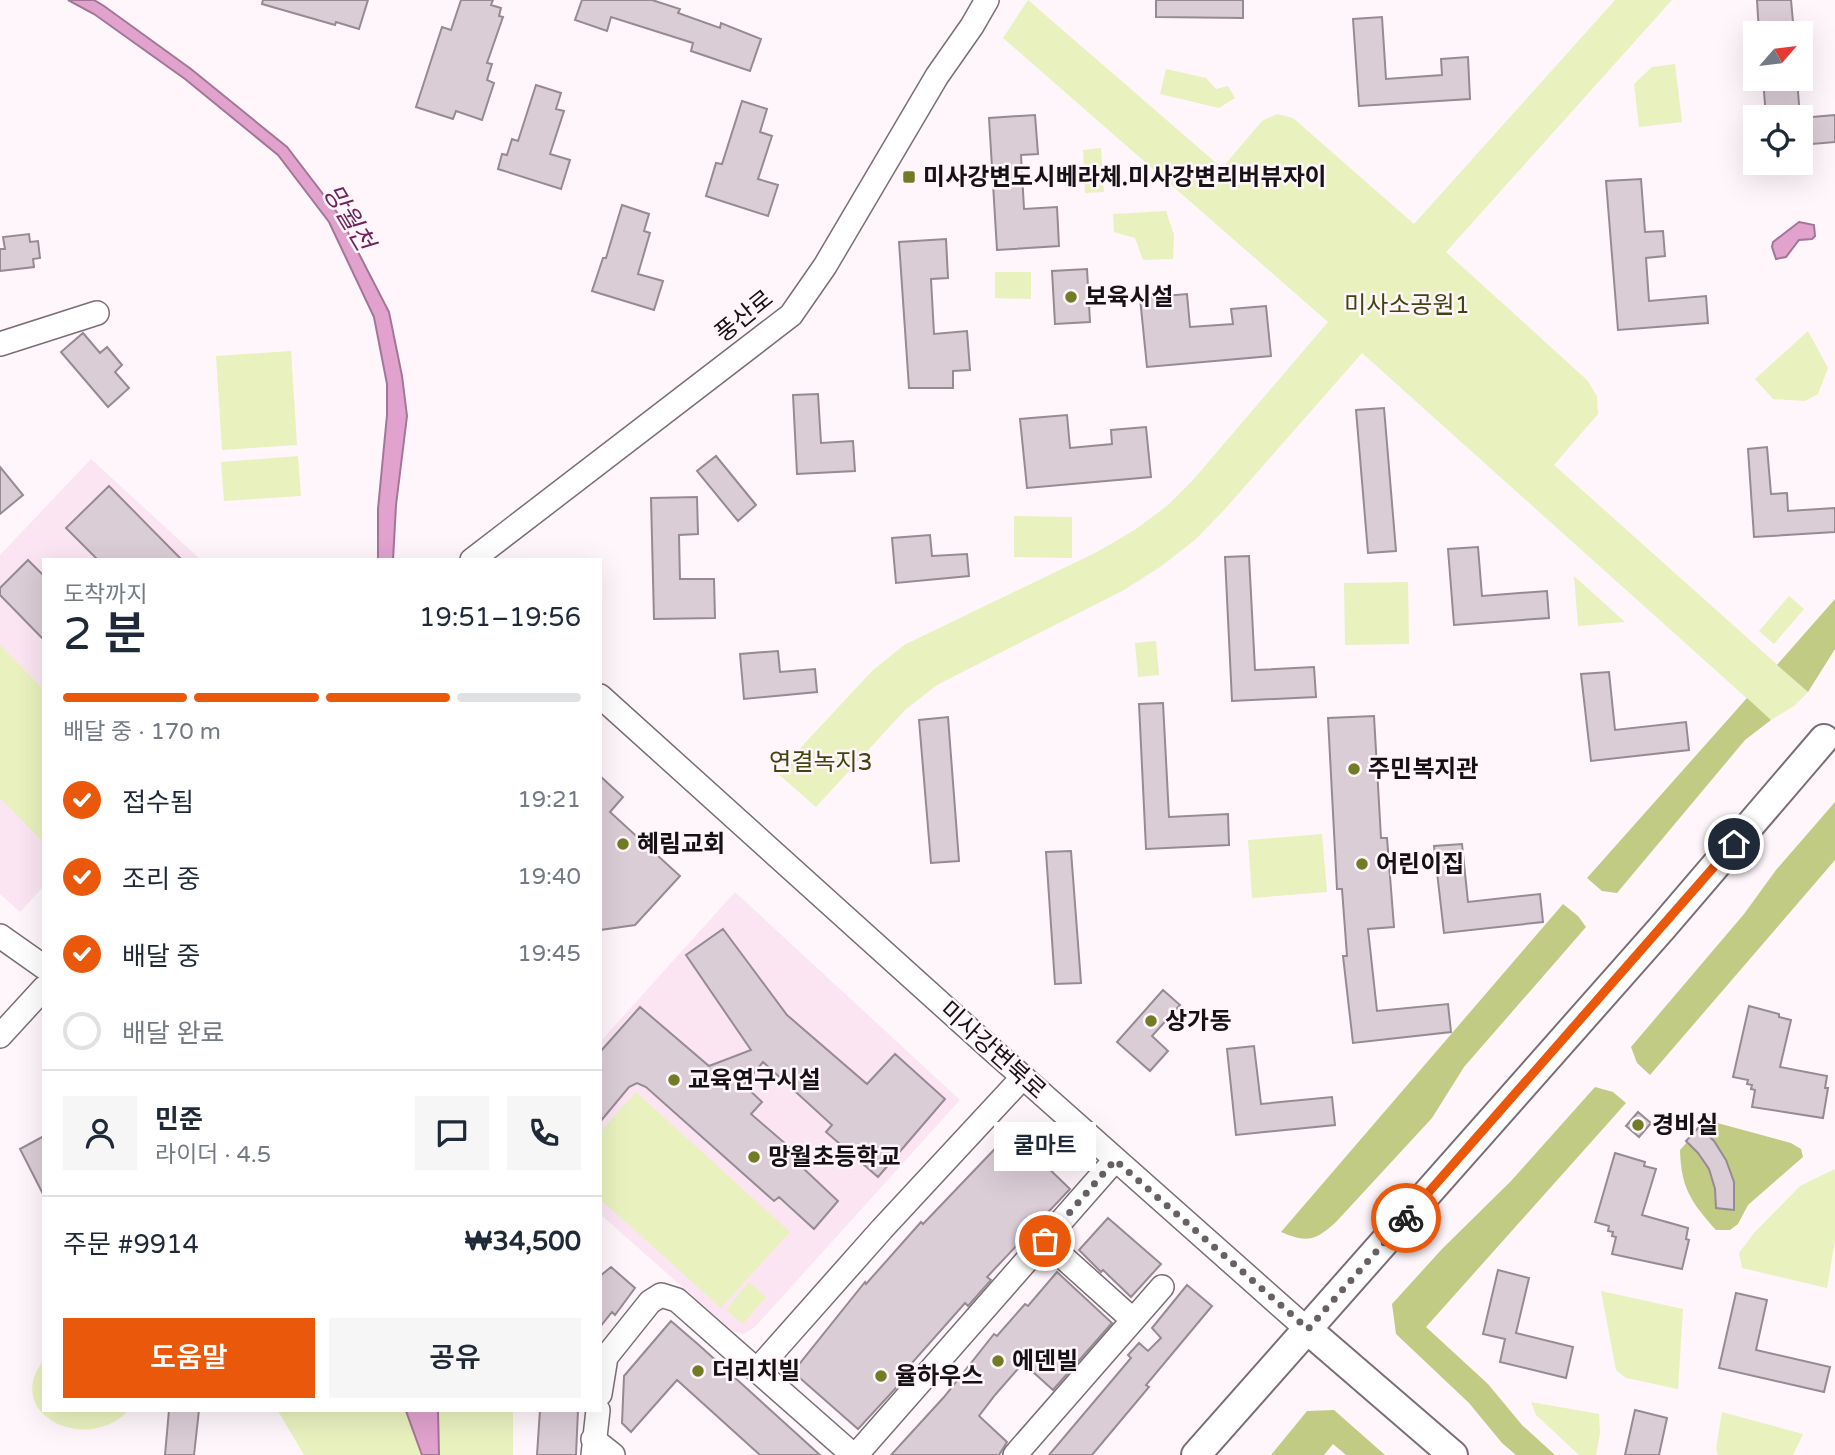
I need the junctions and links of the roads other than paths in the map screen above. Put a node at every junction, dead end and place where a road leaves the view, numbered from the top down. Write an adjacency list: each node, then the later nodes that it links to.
1 (987, 0): 4 (street, 풍산로)
2 (97, 313): 3 (street)
3 (0, 344)
4 (475, 558)
5 (602, 698): 11 (street, 미사강변북로)
6 (1824, 739): 16 (main road)
7 (0, 936): 8 (street)
8 (42, 966)
9 (42, 990): 10 (street)
10 (0, 1036)
11 (1023, 1077): 12 (street, 미사강변북로); 17 (street)
12 (1115, 1160): 13 (street); 16 (street, 미사강변북로)
13 (1045, 1241): 15 (street); 22 (street)
14 (1163, 1287): 15 (street)
15 (1133, 1320): 23 (street)
16 (1308, 1329): 24 (main road); 25 (main road, 미사강변북로)
17 (757, 1370): 18 (street); 22 (street)
18 (602, 1382)
19 (598, 1412): 20 (street)
20 (593, 1447): 21 (street)
21 (613, 1455)
22 (855, 1455)
23 (1015, 1455)
24 (1196, 1455)
25 (1453, 1455)

